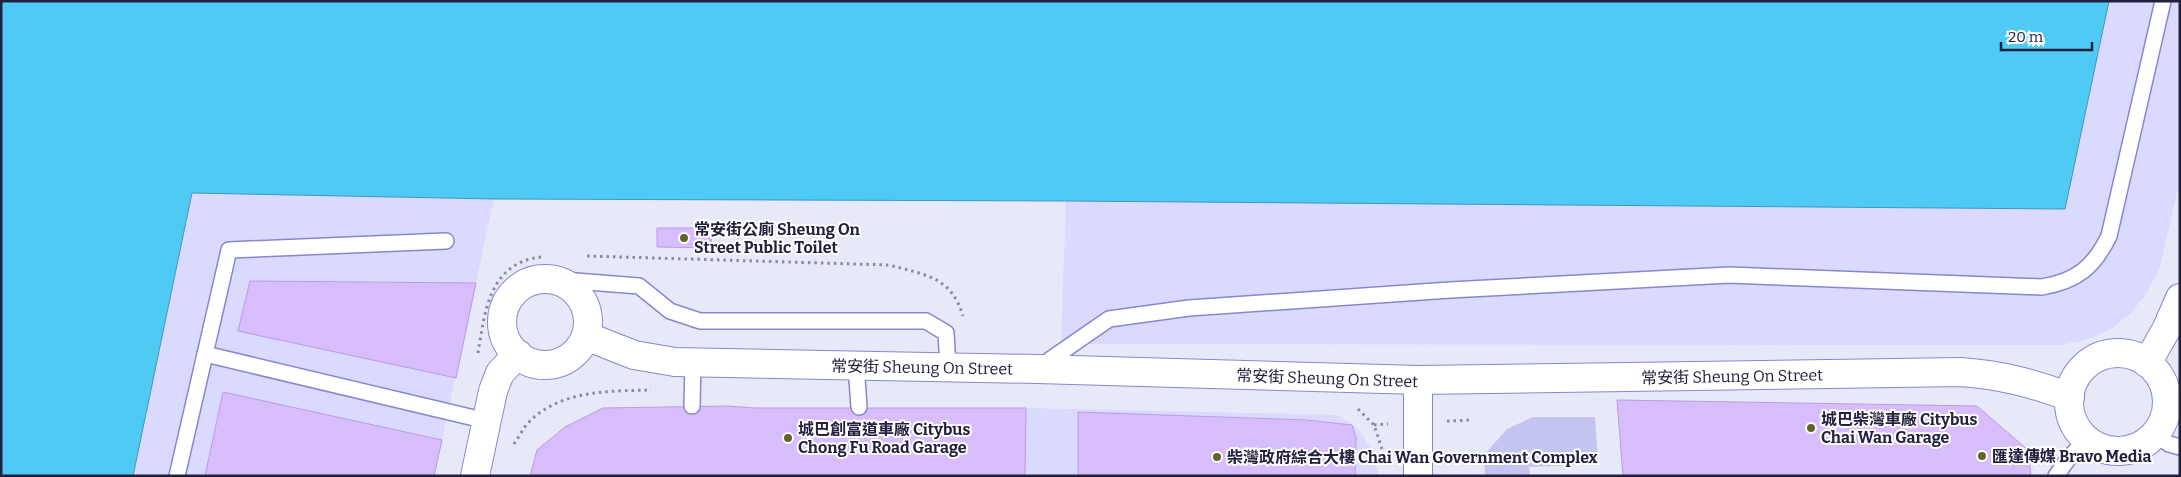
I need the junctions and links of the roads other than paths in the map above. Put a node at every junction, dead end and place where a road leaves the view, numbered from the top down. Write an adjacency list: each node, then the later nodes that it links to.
1 (2163, 1): 11 (lane)
2 (446, 241): 6 (lane)
3 (550, 279): 5 (street); 7 (street); 10 (lane)
4 (2180, 298): 8 (street)
5 (586, 336): 7 (street); 12 (street, 常安街 Sheung On Street)
6 (206, 354): 17 (lane); 21 (lane)
7 (518, 354): 17 (street)
8 (2147, 363): 14 (street); 18 (street)
9 (856, 365): 10 (street, 常安街 Sheung On Street); 12 (street, 常安街 Sheung On Street); 16 (lane)
10 (948, 367): 11 (street, 常安街 Sheung On Street)
11 (1037, 369): 13 (street, 常安街 Sheung On Street)
12 (692, 375): 15 (lane)
13 (1418, 380): 14 (street, 常安街 Sheung On Street); 23 (street)
14 (2070, 397): 19 (street)
15 (692, 406)
16 (859, 407)
17 (487, 421): 22 (street)
18 (2156, 434): 19 (street); 20 (lane)
19 (2087, 439): 24 (lane)
20 (2180, 447)
21 (177, 476)
22 (475, 476)
23 (1418, 476)
24 (2056, 476)

